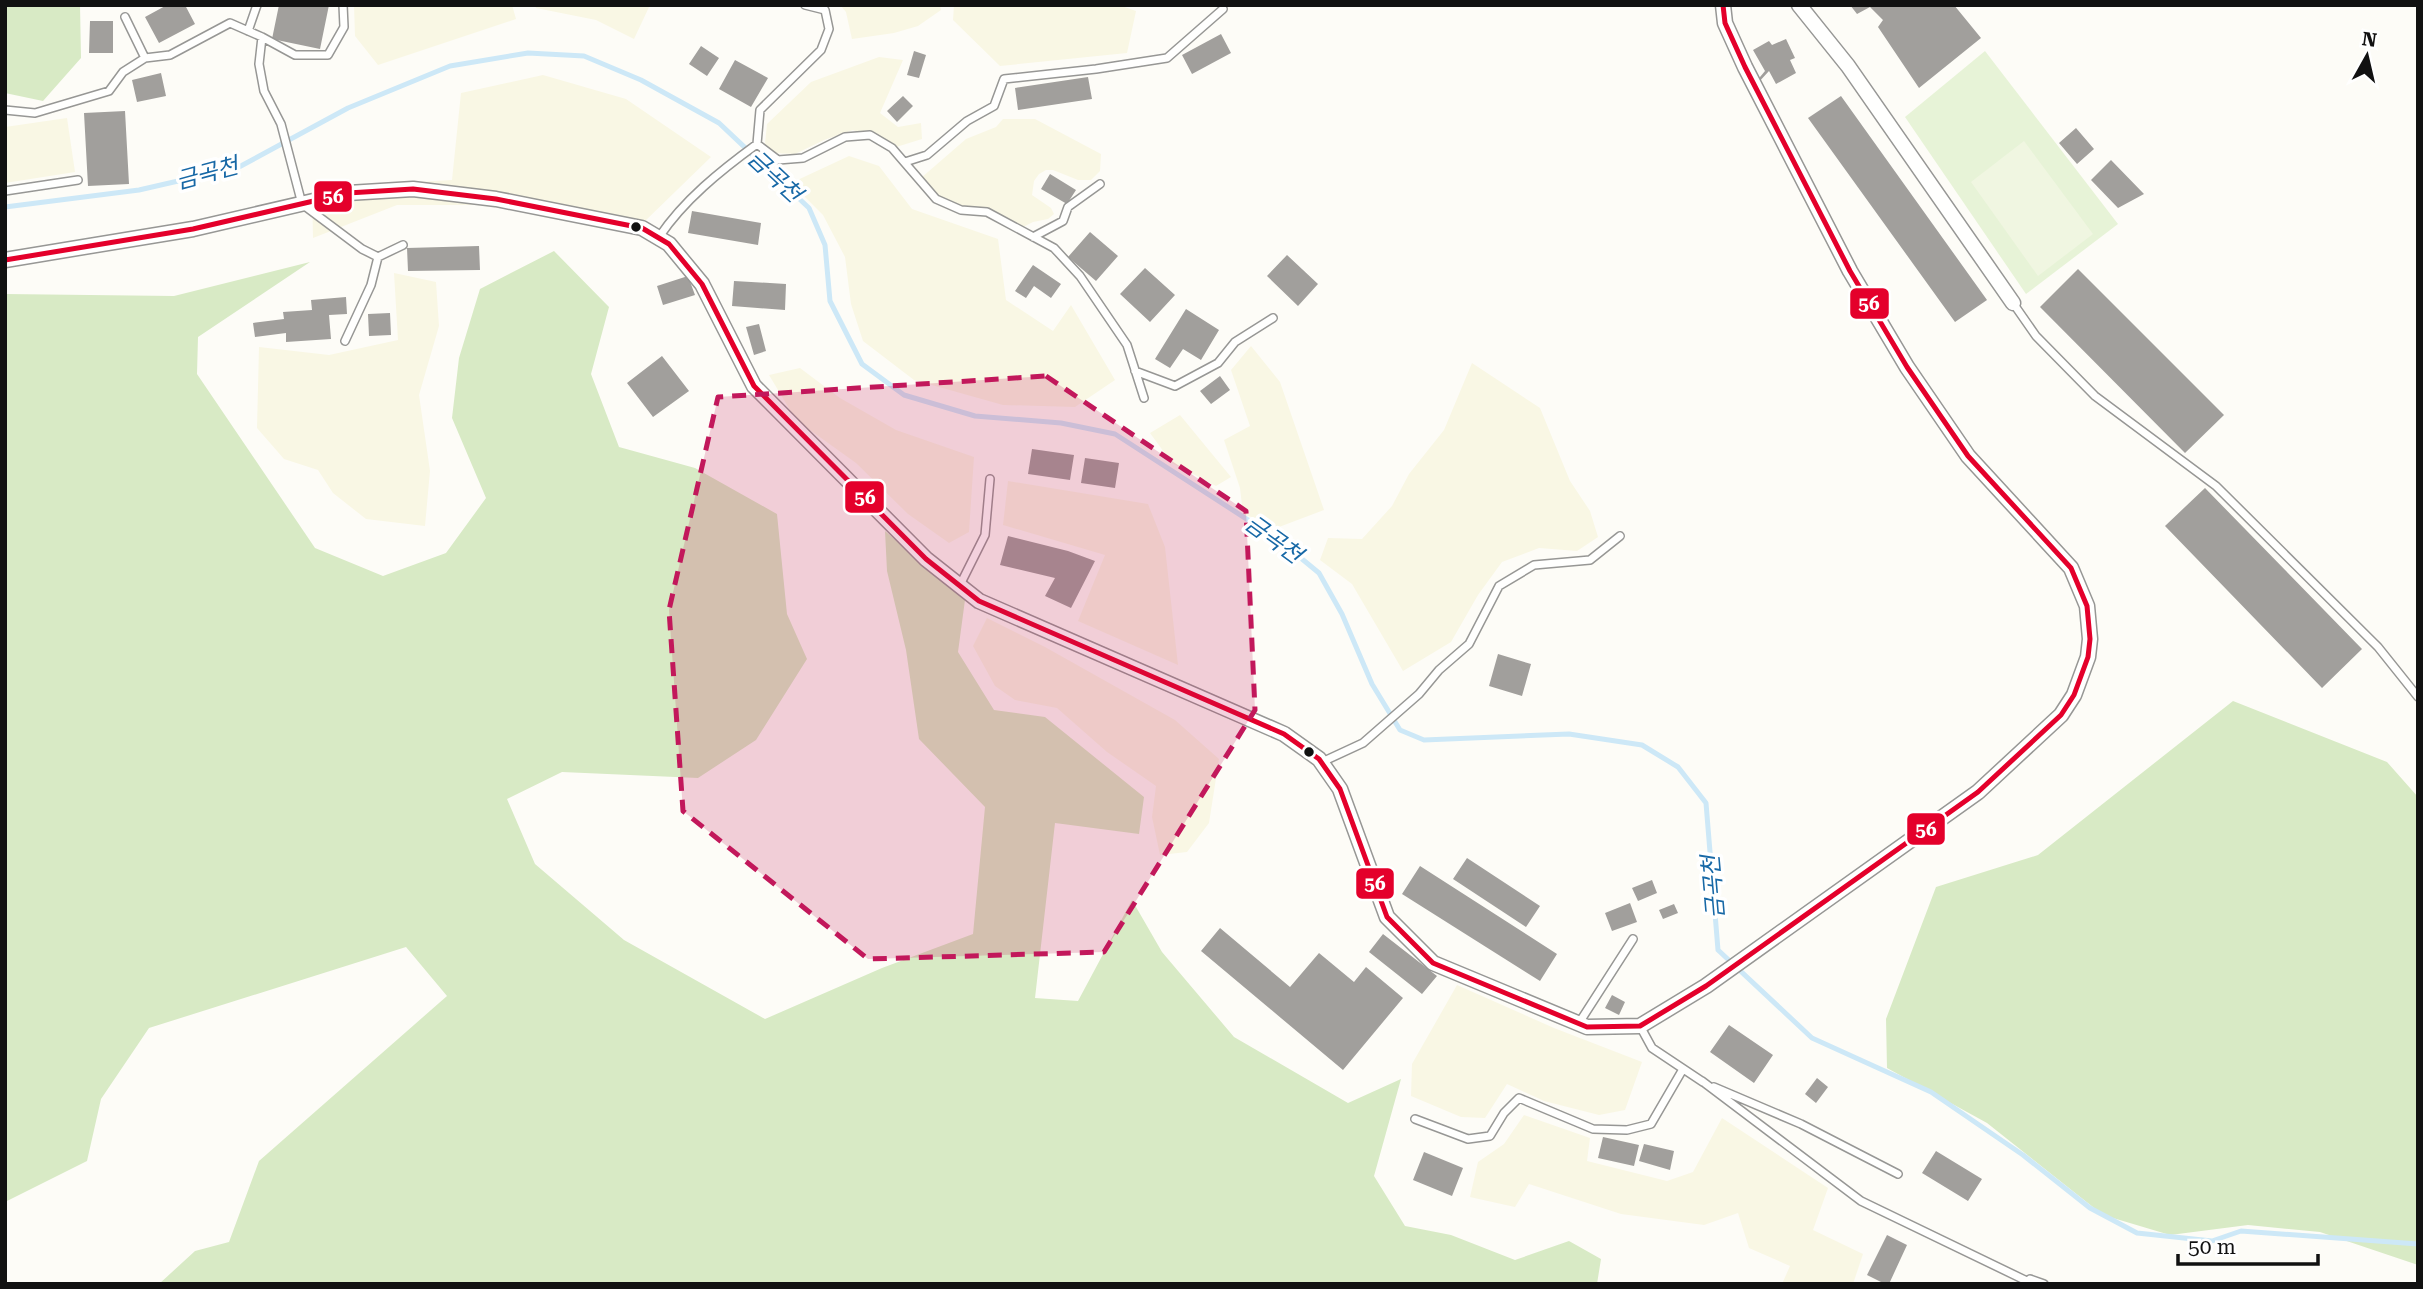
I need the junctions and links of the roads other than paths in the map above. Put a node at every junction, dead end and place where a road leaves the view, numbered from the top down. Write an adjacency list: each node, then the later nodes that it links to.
1 (257, 5): 8 (lane)
2 (343, 5): 9 (lane)
3 (805, 5): 12 (lane)
4 (1723, 5): 35 (street)
5 (1799, 5): 23 (street)
6 (1223, 9): 13 (lane)
7 (125, 18): 10 (lane)
8 (248, 31): 9 (lane); 10 (lane)
9 (262, 37): 17 (lane)
10 (145, 58): 11 (lane)
11 (5, 110)
12 (757, 144): 13 (lane); 19 (lane)
13 (905, 162): 18 (lane)
14 (78, 180): 16 (lane)
15 (1100, 184): 18 (lane)
16 (5, 191)
17 (302, 204): 19 (street); 21 (lane); 22 (street)
18 (1033, 237): 26 (lane)
19 (658, 238): 30 (street)
20 (404, 245): 21 (lane)
21 (378, 257): 25 (lane)
22 (5, 260)
23 (2013, 303): 31 (lane)
24 (1273, 318): 26 (lane)
25 (345, 341)
26 (1135, 371): 27 (lane)
27 (1144, 398)
28 (990, 479): 30 (lane)
29 (1620, 536): 32 (lane)
30 (959, 586): 32 (street)
31 (2418, 697)
32 (1321, 762): 34 (street)
33 (1633, 939): 34 (lane)
34 (1578, 1023): 35 (street)
35 (1640, 1026): 36 (lane)
36 (1683, 1069): 37 (lane); 38 (lane)
37 (1702, 1082): 39 (lane); 40 (lane)
38 (1415, 1119)
39 (1898, 1174)
40 (2020, 1276): 41 (lane); 42 (lane)
41 (2033, 1284)
42 (2044, 1284)

